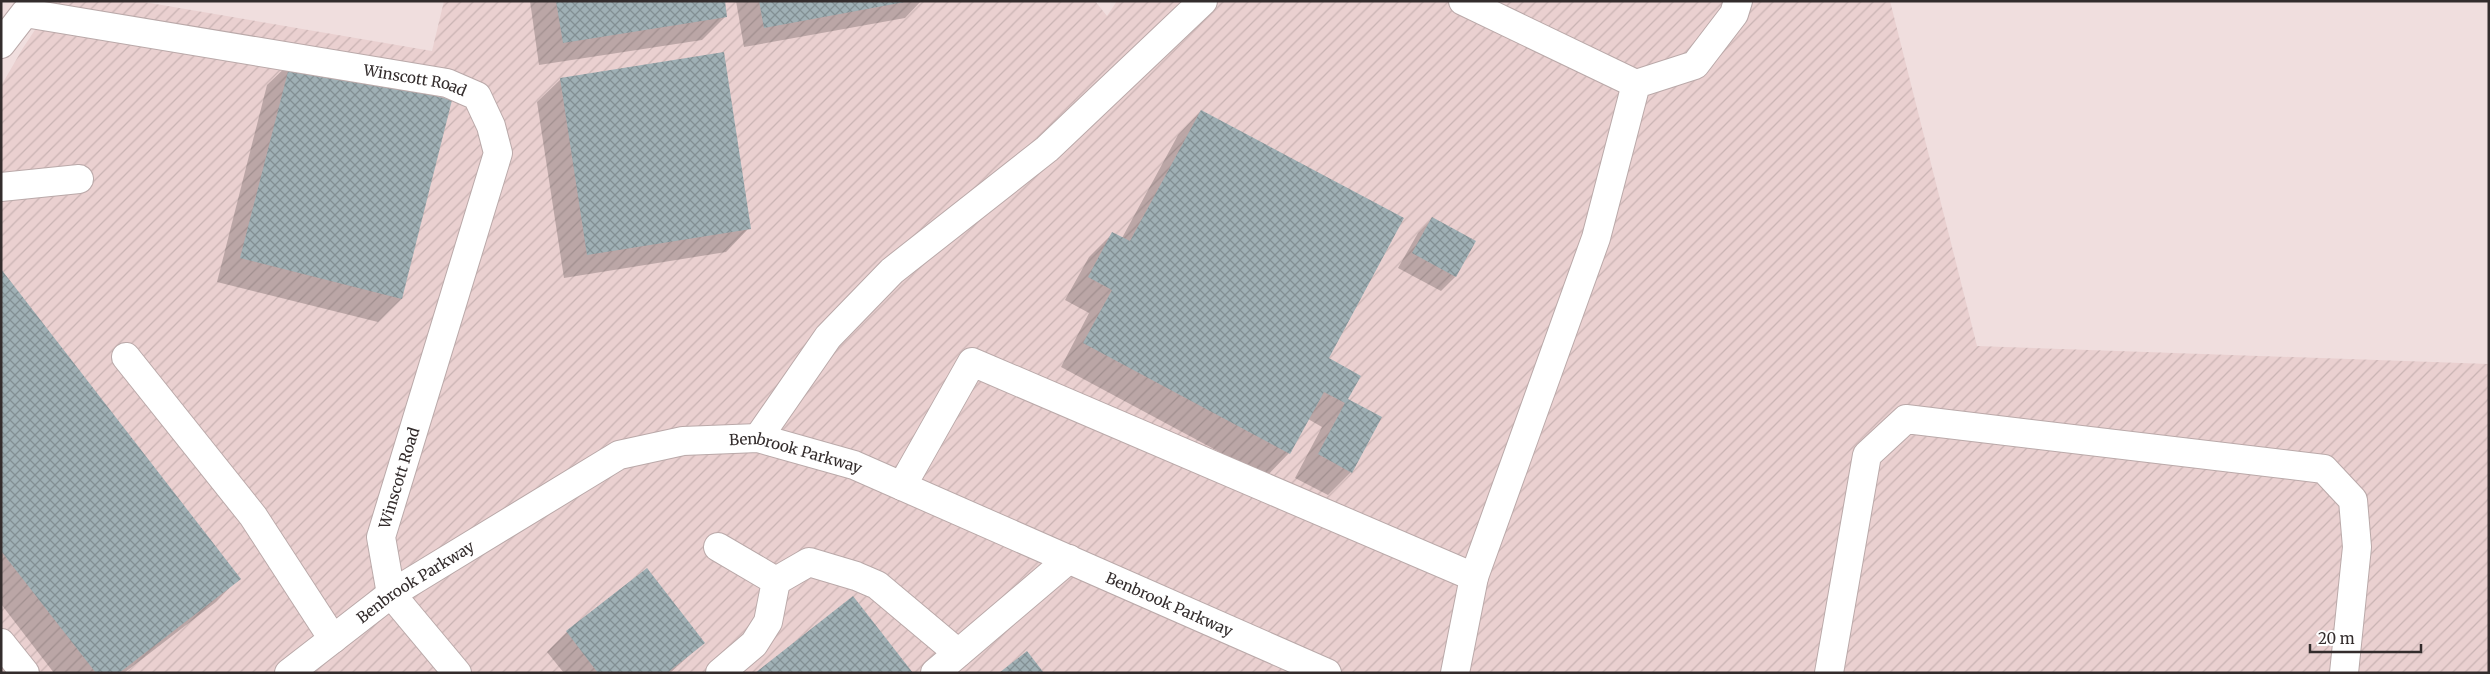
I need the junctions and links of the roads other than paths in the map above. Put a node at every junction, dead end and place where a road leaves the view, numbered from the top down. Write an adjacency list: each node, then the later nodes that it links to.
1 (1203, 1): 9 (street)
2 (1463, 1): 5 (street)
3 (1738, 1): 5 (street)
4 (1, 44): 15 (street, Winscott Road)
5 (1636, 84): 13 (street)
6 (79, 179): 7 (street)
7 (1, 187)
8 (126, 357): 16 (street)
9 (758, 438): 10 (street, Benbrook Parkway); 15 (street, Benbrook Parkway)
10 (902, 486): 12 (street, Benbrook Parkway); 13 (street)
11 (718, 547): 14 (street)
12 (1069, 559): 18 (street); 24 (street, Benbrook Parkway)
13 (1474, 578): 25 (street)
14 (776, 581): 18 (street); 22 (street)
15 (391, 594): 16 (street, Benbrook Parkway); 21 (street)
16 (333, 639): 20 (street, Benbrook Parkway)
17 (1, 643): 19 (street)
18 (958, 653): 23 (street)
19 (25, 673)
20 (289, 673)
21 (457, 673)
22 (720, 673)
23 (935, 673)
24 (1327, 673)
25 (1455, 673)
26 (1829, 673): 27 (street)
27 (2344, 673)

